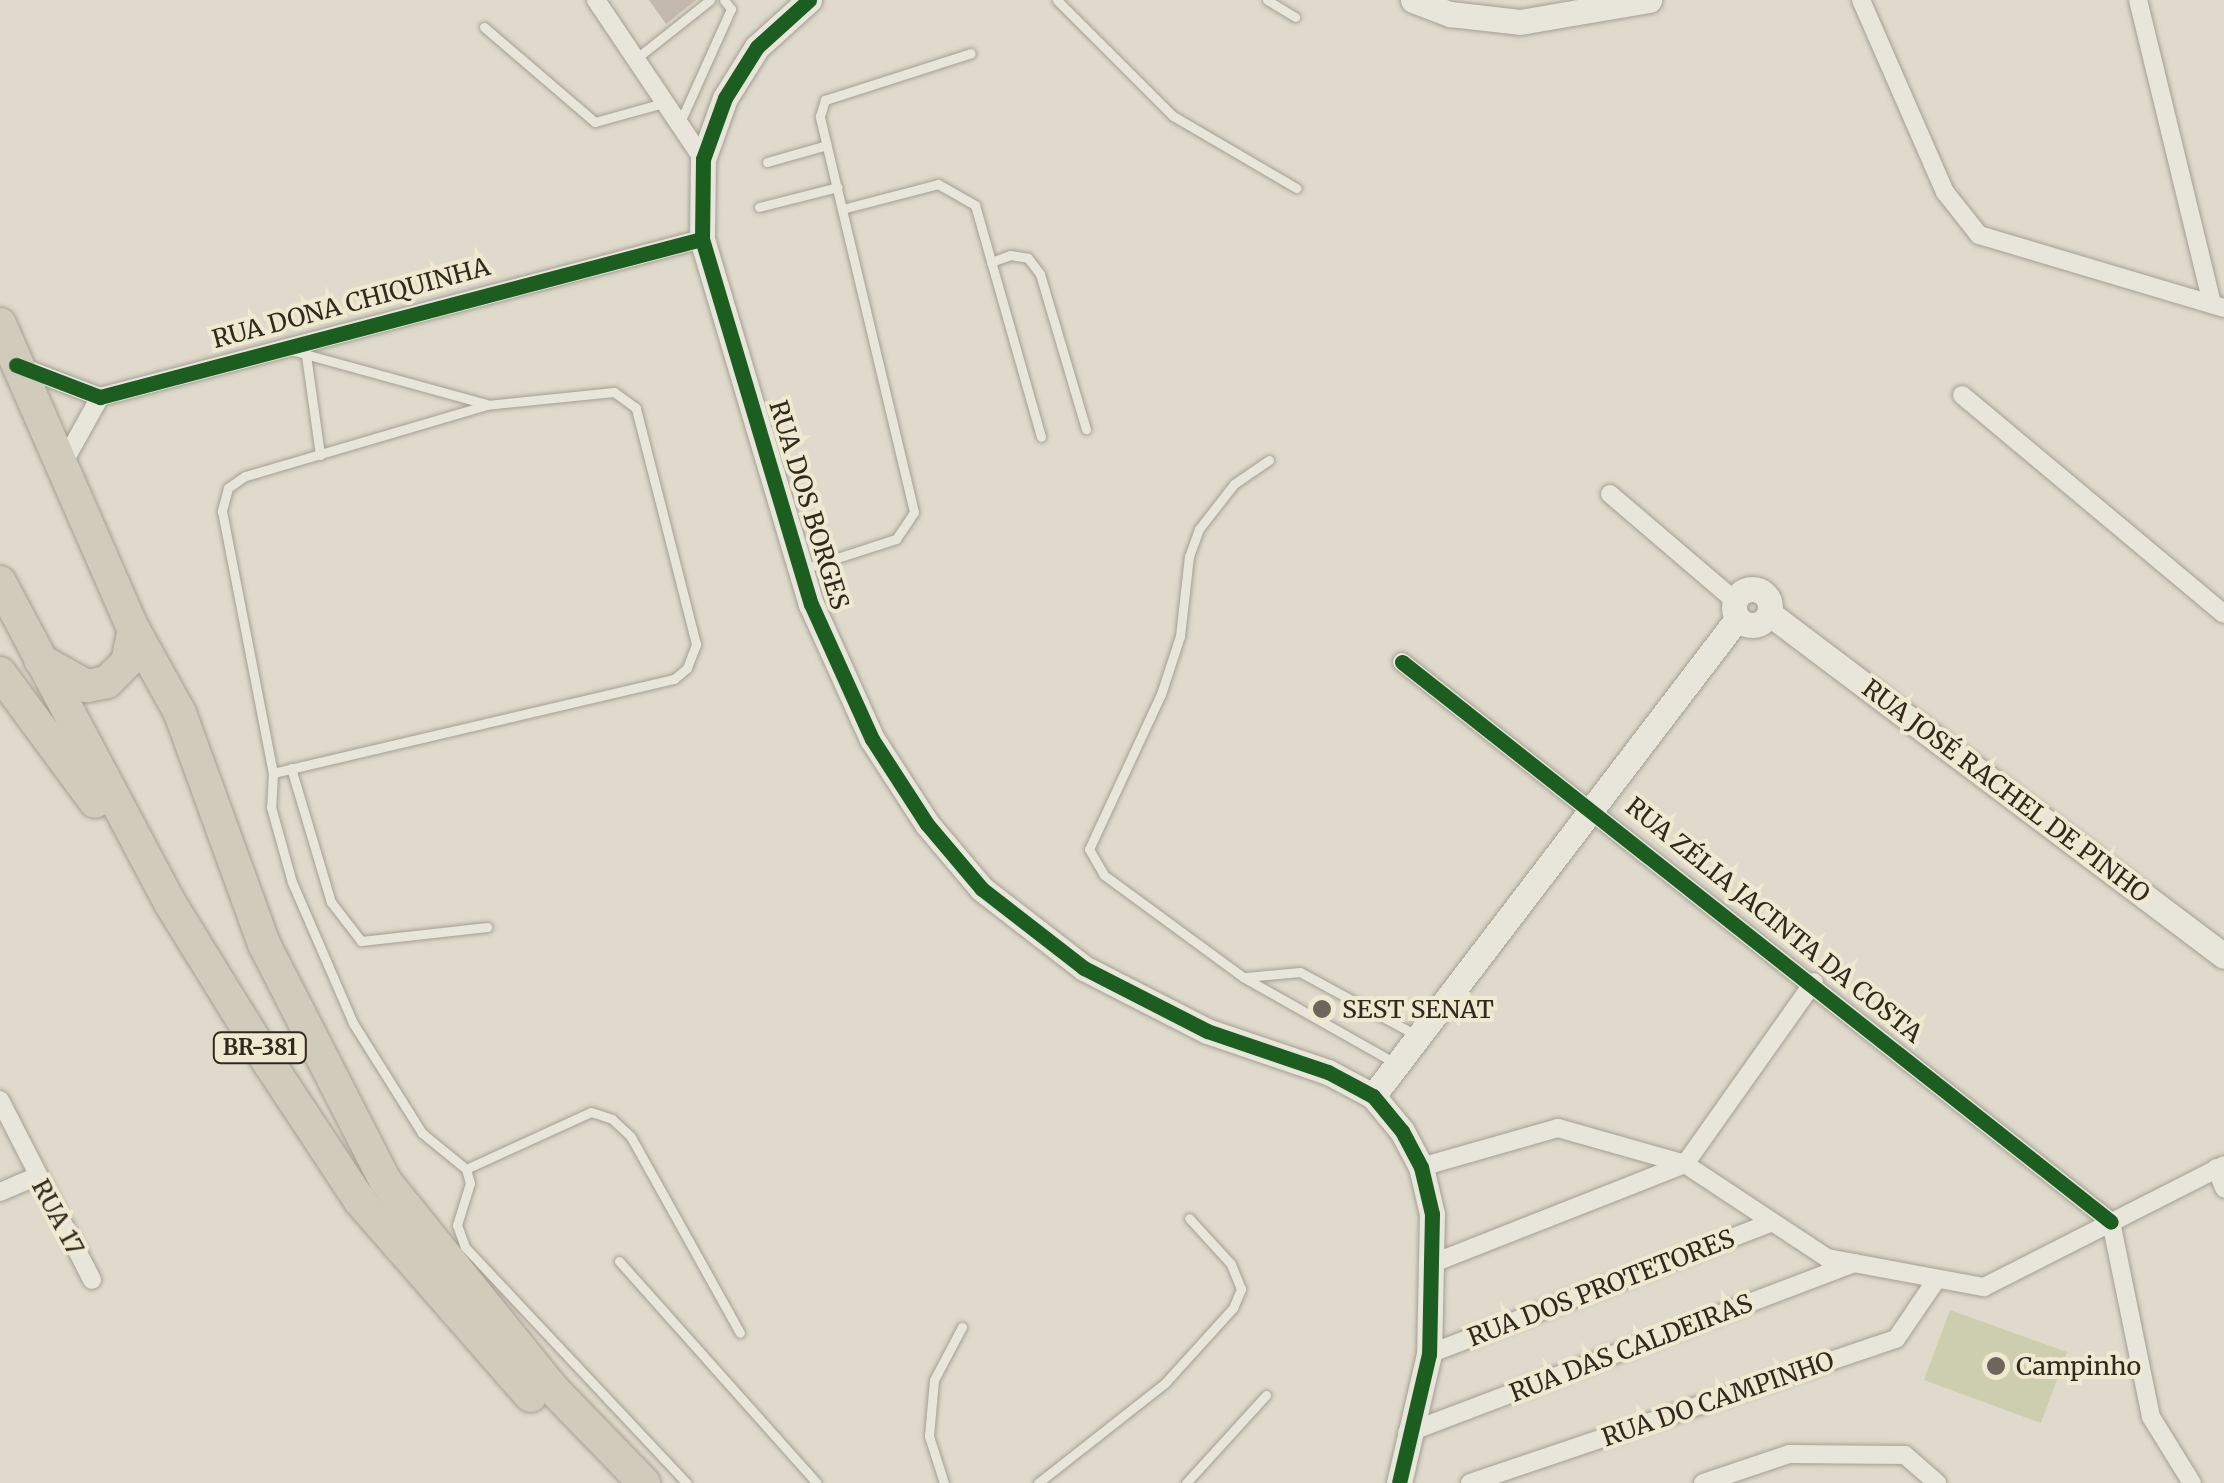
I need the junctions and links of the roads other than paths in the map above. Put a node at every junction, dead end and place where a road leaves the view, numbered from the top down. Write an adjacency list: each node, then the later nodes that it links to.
1 (596, 0): 14 (street)
2 (710, 0): 14 (lane)
3 (810, 0): 18 (street, RUA DOS BORGES)
4 (1057, 0): 21 (lane)
5 (1267, 0): 11 (lane)
6 (1413, 0): 7 (street)
7 (1649, 0)
8 (1860, 0): 26 (street)
9 (2138, 0): 26 (street)
10 (727, 4): 16 (lane)
11 (1295, 18)
12 (484, 27): 15 (lane)
13 (971, 53): 17 (lane)
14 (638, 58): 15 (street)
15 (668, 101): 16 (street)
16 (681, 120): 18 (street)
17 (826, 145): 19 (lane); 20 (lane)
18 (703, 159): 24 (street, RUA DOS BORGES)
19 (767, 162)
20 (838, 187): 22 (lane); 23 (lane)
21 (1296, 188)
22 (759, 208)
23 (846, 208): 25 (lane); 40 (lane)
24 (702, 240): 28 (street, RUA DONA CHIQUINHA); 40 (street, RUA DOS BORGES)
25 (991, 262): 34 (lane); 35 (lane)
26 (2217, 304)
27 (0, 324): 30 (highway, BR-381)
28 (276, 346): 29 (lane); 32 (street, RUA DONA CHIQUINHA)
29 (306, 355): 33 (lane); 36 (lane)
30 (16, 366): 32 (street); 38 (highway, BR-381)
31 (1962, 395): 43 (street)
32 (100, 397): 38 (street)
33 (486, 405): 36 (lane); 48 (lane)
34 (1086, 429)
35 (1041, 437)
36 (320, 455): 49 (lane)
37 (1268, 460): 54 (lane)
38 (60, 469): 44 (highway, BR-381)
39 (1610, 494): 42 (street, RUA JOSÉ RACHEL DE PINHO)
40 (800, 569): 58 (street, RUA DOS BORGES)
41 (0, 582): 45 (highway, BR-381)
42 (1748, 613): 50 (street); 53 (street, RUA JOSÉ RACHEL DE PINHO)
43 (2224, 614)
44 (134, 630): 45 (highway); 81 (highway, BR-381)
45 (34, 656): 51 (highway, BR-381)
46 (1402, 662): 50 (street, RUA ZÉLIA JACINTA DA COSTA)
47 (0, 672): 51 (highway)
48 (292, 768): 49 (lane); 52 (lane)
49 (273, 774): 62 (lane)
50 (1594, 808): 55 (street, RUA ZÉLIA JACINTA DA COSTA); 56 (street)
51 (170, 903): 80 (highway, BR-381)
52 (486, 926)
53 (2224, 956)
54 (1243, 978): 56 (lane); 57 (lane)
55 (1814, 982): 60 (street); 69 (street, RUA ZÉLIA JACINTA DA COSTA)
56 (1418, 1036): 57 (street)
57 (1397, 1064): 58 (street)
58 (1372, 1096): 63 (street, RUA DOS BORGES)
59 (0, 1100): 64 (street, RUA 17)
60 (1685, 1164): 63 (street); 68 (street); 72 (street)
61 (2220, 1166): 65 (street); 69 (street)
62 (466, 1168): 76 (lane); 82 (lane)
63 (1421, 1168): 72 (street, RUA DOS BORGES)
64 (36, 1177): 66 (street); 74 (street, RUA 17)
65 (2224, 1188)
66 (0, 1192)
67 (1189, 1218): 85 (lane)
68 (1773, 1222): 71 (street); 77 (street, RUA DOS PROTETORES)
69 (2111, 1222): 73 (street); 91 (street)
70 (619, 1261): 83 (lane)
71 (1855, 1263): 73 (street); 79 (street, RUA DAS CALDEIRAS)
72 (1431, 1264): 77 (street, RUA DOS BORGES)
73 (1937, 1279): 88 (street, RUA DO CAMPINHO)
74 (92, 1280)
75 (962, 1327): 84 (lane)
76 (740, 1333)
77 (1428, 1354): 79 (street, RUA DOS BORGES)
78 (1266, 1395): 86 (lane)
79 (1407, 1433): 87 (street, RUA DOS BORGES)
80 (614, 1483)
81 (644, 1483)
82 (687, 1483)
83 (817, 1483)
84 (944, 1483)
85 (1038, 1483)
86 (1186, 1483)
87 (1399, 1483)
88 (1470, 1483)
89 (1703, 1483): 90 (street)
90 (1937, 1483)
91 (2192, 1483)

